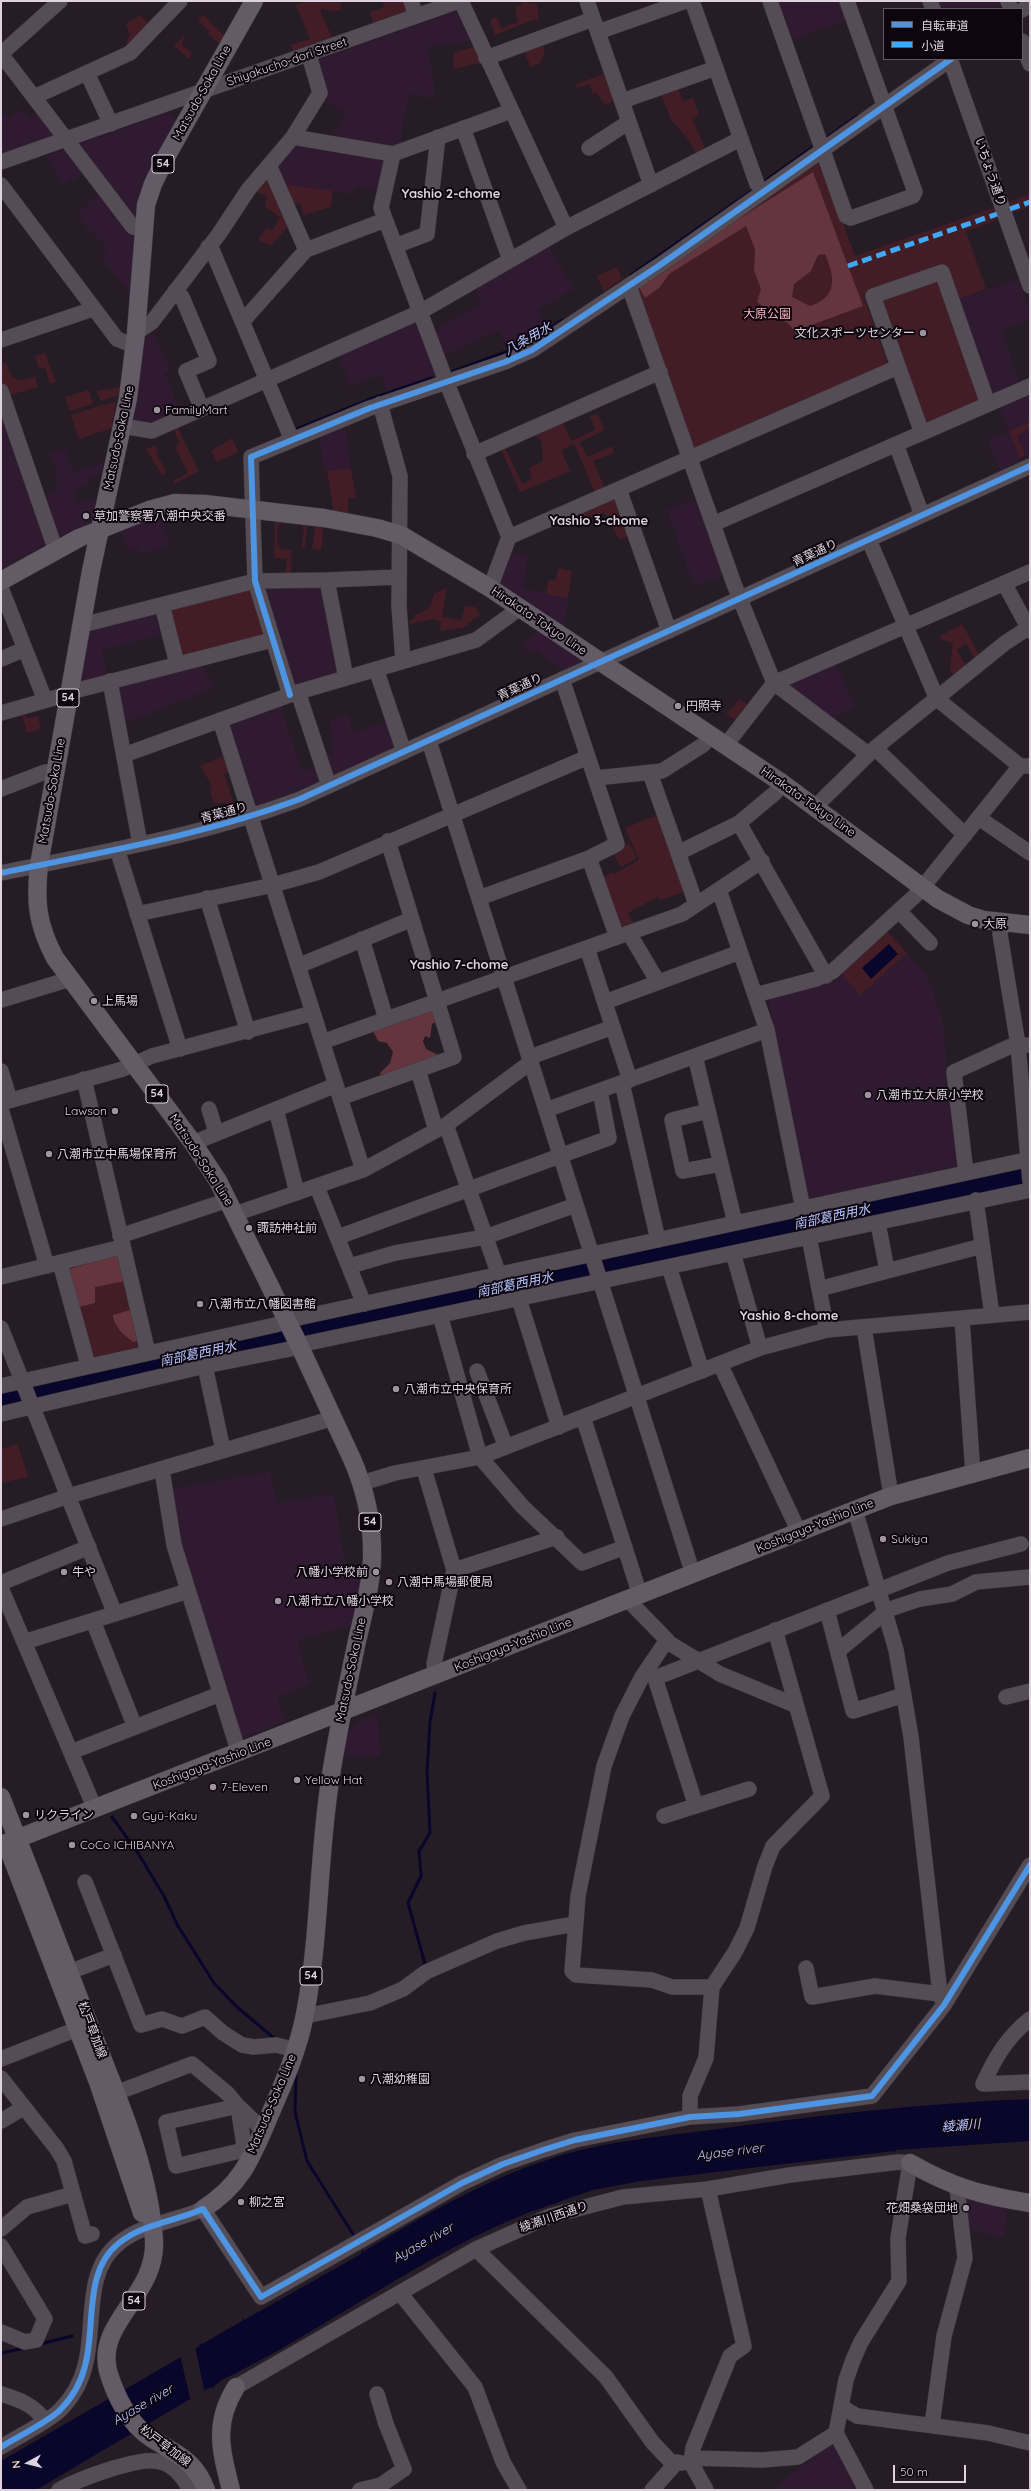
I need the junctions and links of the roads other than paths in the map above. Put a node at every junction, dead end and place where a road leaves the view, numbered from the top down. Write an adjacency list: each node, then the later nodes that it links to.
1 (60, 1): 16 (street)
2 (180, 1): 23 (street)
3 (254, 1): 24 (main road, Matsudo-Soka Line / 54)
4 (410, 1): 13 (street)
5 (460, 1): 13 (street, Shiyakucho-dori Street); 18 (street)
6 (587, 1): 14 (street)
7 (686, 1): 14 (street)
8 (692, 1): 22 (street)
9 (770, 1): 36 (street)
10 (847, 1): 27 (street)
11 (1030, 5): 12 (street)
12 (1013, 6)
13 (416, 16): 17 (street, Shiyakucho-dori Street)
14 (595, 25): 18 (street); 26 (street)
15 (1023, 44): 21 (street)
16 (1, 54): 25 (street)
17 (309, 55): 24 (street, Shiyakucho-dori Street); 32 (street)
18 (486, 58): 28 (street)
19 (950, 60): 27 (street)
20 (951, 60): 52 (street, いちょう通り)
21 (1030, 64)
22 (716, 68): 26 (street); 34 (street)
23 (87, 73): 25 (street); 30 (street)
24 (202, 92): 30 (street, Shiyakucho-dori Street); 46 (main road, Matsudo-Soka Line / 54)
25 (34, 97): 35 (street)
26 (622, 101): 29 (street)
27 (884, 106): 36 (street); 36 (street)
28 (511, 111): 31 (street); 45 (street)
29 (629, 122): 37 (street); 43 (street)
30 (111, 124): 35 (street, Shiyakucho-dori Street)
31 (463, 128): 33 (street); 50 (street)
32 (293, 137): 38 (street); 40 (street)
33 (438, 137): 38 (street); 47 (street)
34 (740, 139): 41 (street); 43 (street)
35 (66, 140): 39 (street, Shiyakucho-dori Street); 46 (street)
36 (820, 146): 51 (street)
37 (589, 148)
38 (393, 154): 44 (street)
39 (1, 162)
40 (269, 165): 48 (street); 49 (street)
41 (757, 184)
42 (1, 185): 54 (street)
43 (651, 185): 45 (street)
44 (385, 220): 47 (street); 49 (street)
45 (566, 228): 50 (street)
46 (143, 229): 58 (main road, Matsudo-Soka Line / 54)
47 (395, 246): 55 (street)
48 (208, 247): 53 (street); 56 (street)
49 (306, 250): 56 (street)
50 (510, 260): 55 (street)
51 (629, 286): 60 (street); 62 (street)
52 (1030, 286)
53 (175, 292): 58 (street); 67 (street)
54 (93, 309): 57 (street); 58 (street)
55 (420, 312): 61 (street); 62 (street)
56 (242, 321): 61 (street)
57 (1, 340)
58 (136, 340): 68 (main road, Matsudo-Soka Line / 54)
59 (898, 368): 66 (street); 69 (street); 73 (street)
60 (660, 372): 72 (street); 73 (street)
61 (267, 381): 67 (street); 70 (street)
62 (446, 381): 65 (street); 72 (street)
63 (1030, 386): 66 (street)
64 (1, 391): 83 (street)
65 (380, 404): 70 (street); 80 (street)
66 (988, 404): 69 (street)
67 (202, 409): 68 (street)
68 (122, 426): 79 (main road, Matsudo-Soka Line / 54)
69 (922, 433): 71 (street)
70 (292, 440): 76 (street)
71 (896, 444): 77 (street); 78 (street)
72 (474, 454): 81 (street)
73 (689, 458): 75 (street); 78 (street)
74 (1030, 466): 77 (street, 青葉通り)
75 (619, 489): 81 (street); 98 (street)
76 (252, 509): 79 (main road, Hirakata-Tokyo Line); 80 (main road, Hirakata-Tokyo Line); 88 (street)
77 (922, 515): 82 (street, 青葉通り)
78 (713, 524): 92 (street)
79 (98, 531): 83 (main road, Hirakata-Tokyo Line); 95 (main road, Matsudo-Soka Line / 54)
80 (401, 535): 85 (street); 91 (main road, Hirakata-Tokyo Line)
81 (508, 537): 91 (street)
82 (869, 540): 92 (street, 青葉通り); 96 (street)
83 (56, 550): 87 (main road, Hirakata-Tokyo Line)
84 (1030, 572): 89 (street)
85 (399, 576): 86 (street); 102 (street)
86 (327, 580): 88 (street); 106 (street)
87 (1, 581)
88 (255, 581): 93 (street); 99 (street)
89 (1004, 583): 96 (street); 97 (street)
90 (1, 588): 100 (street)
91 (490, 588): 94 (main road, Hirakata-Tokyo Line)
92 (740, 600): 98 (street, 青葉通り); 109 (street)
93 (162, 605): 95 (street); 104 (street)
94 (520, 608): 102 (street); 103 (main road, Hirakata-Tokyo Line)
95 (82, 622): 110 (main road, Matsudo-Soka Line / 54)
96 (905, 625): 109 (street); 112 (street)
97 (1029, 629): 112 (street)
98 (670, 631): 103 (street, 青葉通り)
99 (272, 640): 104 (street); 111 (street)
100 (25, 649): 101 (street); 113 (street)
101 (1, 659)
102 (403, 661): 105 (street)
103 (601, 662): 107 (street, 青葉通り); 117 (main road, Hirakata-Tokyo Line)
104 (177, 664): 108 (street)
105 (376, 669): 106 (street); 119 (street)
106 (346, 678): 111 (street)
107 (562, 679): 116 (street, 青葉通り); 121 (street)
108 (110, 681): 110 (street); 120 (street)
109 (774, 683): 117 (street); 118 (street)
110 (69, 693): 113 (street); 123 (main road, Matsudo-Soka Line / 54)
111 (294, 694): 115 (street); 127 (street)
112 (937, 699): 118 (street); 122 (street)
113 (45, 700): 114 (street)
114 (1, 713)
115 (220, 720): 120 (street); 131 (street)
116 (429, 741): 119 (street, 青葉通り); 130 (street)
117 (718, 741): 124 (street); 126 (main road, Hirakata-Tokyo Line)
118 (872, 751): 129 (street); 134 (street)
119 (404, 752): 127 (street, 青葉通り)
120 (124, 755): 136 (street)
121 (588, 756): 125 (street); 130 (street)
122 (1025, 766): 132 (street)
123 (55, 772): 128 (street); 142 (main road, Matsudo-Soka Line / 54)
124 (650, 773): 125 (street); 138 (street)
125 (596, 778): 140 (street)
126 (782, 782): 129 (main road, Hirakata-Tokyo Line); 133 (street)
127 (329, 786): 131 (street, 青葉通り)
128 (1, 789)
129 (816, 806): 145 (main road, Hirakata-Tokyo Line)
130 (452, 814): 135 (street); 148 (street)
131 (251, 817): 136 (street, 青葉通り); 144 (street)
132 (979, 818): 134 (street); 139 (street)
133 (739, 823): 138 (street); 141 (street)
134 (965, 835): 145 (street)
135 (388, 841): 144 (street); 152 (street)
136 (140, 844): 137 (street, 青葉通り)
137 (117, 849): 142 (street, 青葉通り); 151 (street)
138 (678, 853): 149 (street)
139 (1030, 853)
140 (589, 858): 148 (street); 155 (street)
141 (762, 862): 146 (street); 161 (street)
142 (39, 865): 143 (street, 青葉通り); 163 (main road, Matsudo-Soka Line / 54)
143 (1, 873)
144 (273, 885): 147 (street); 160 (street)
145 (923, 887): 150 (street); 153 (main road, Hirakata-Tokyo Line)
146 (719, 890): 149 (street); 159 (street)
147 (207, 898): 151 (street); 173 (street)
148 (479, 898): 162 (street)
149 (696, 904): 155 (street)
150 (900, 912): 157 (street); 161 (street)
151 (137, 914): 176 (street)
152 (412, 919): 156 (street); 167 (street)
153 (1002, 922): 154 (main road, Hirakata-Tokyo Line); 175 (street)
154 (1030, 925)
155 (623, 935): 158 (street); 164 (street)
156 (362, 939): 160 (street); 170 (street)
157 (930, 943)
158 (587, 948): 162 (street); 168 (street)
159 (740, 952): 164 (street); 165 (street)
160 (298, 966): 169 (street)
161 (826, 976): 165 (street)
162 (504, 978): 167 (street); 178 (street)
163 (70, 979): 166 (street); 179 (main road, Matsudo-Soka Line / 54)
164 (658, 982): 168 (street)
165 (755, 995): 172 (street)
166 (1, 1000)
167 (436, 1001): 170 (street); 180 (street)
168 (605, 1002): 171 (street)
169 (313, 1014): 173 (street); 174 (street)
170 (386, 1019): 174 (street)
171 (613, 1027): 178 (street); 183 (street)
172 (767, 1030): 177 (street); 207 (street)
173 (248, 1032): 176 (street)
174 (322, 1042): 184 (street)
175 (1024, 1045): 195 (street); 198 (street)
176 (180, 1049): 179 (street)
177 (695, 1056): 183 (street); 190 (street)
178 (530, 1060): 189 (street); 191 (street)
179 (134, 1064): 182 (street); 193 (main road, Matsudo-Soka Line / 54)
180 (418, 1070): 184 (street); 191 (street)
181 (1, 1071): 186 (street)
182 (84, 1079): 186 (street); 214 (street)
183 (626, 1081): 185 (street); 213 (street)
184 (338, 1091): 188 (street); 197 (street)
185 (600, 1091): 189 (street); 194 (street)
186 (4, 1104): 218 (street)
187 (209, 1109): 192 (street)
188 (276, 1109): 192 (street); 203 (street)
189 (546, 1110): 194 (street)
190 (708, 1112): 196 (street); 196 (street)
191 (441, 1127): 197 (street); 201 (street)
192 (216, 1132): 193 (street)
193 (192, 1143): 206 (main road, Matsudo-Soka Line / 54)
194 (560, 1155): 201 (street); 205 (street)
195 (1029, 1162): 198 (street); 199 (street)
196 (721, 1164): 209 (street)
197 (363, 1170): 200 (street)
198 (966, 1173): 207 (street)
199 (1030, 1181)
200 (317, 1187): 203 (street); 212 (street)
201 (468, 1190): 210 (street); 212 (street)
202 (1030, 1190): 204 (street)
203 (297, 1193): 206 (street)
204 (976, 1200): 208 (street); 215 (street)
205 (576, 1205): 210 (street); 217 (street)
206 (232, 1207): 214 (street); 232 (main road, Matsudo-Soka Line / 54)
207 (802, 1209): 209 (street)
208 (878, 1223): 211 (street); 221 (street)
209 (735, 1224): 213 (street)
210 (485, 1237): 219 (street); 222 (street)
211 (809, 1237): 216 (street); 225 (street)
212 (338, 1238): 219 (street)
213 (658, 1240): 217 (street)
214 (121, 1242): 218 (street); 238 (street)
215 (982, 1246): 221 (street); 230 (street)
216 (733, 1253): 220 (street); 237 (street)
217 (592, 1255): 222 (street); 224 (street)
218 (53, 1265): 223 (street); 240 (street)
219 (350, 1266): 227 (street)
220 (669, 1267): 224 (street); 243 (street)
221 (887, 1270): 225 (street)
222 (498, 1275): 227 (street)
223 (1, 1277)
224 (601, 1282): 226 (street); 246 (street)
225 (819, 1289): 235 (street)
226 (519, 1299): 229 (street); 251 (street)
227 (364, 1304): 232 (street)
228 (1030, 1312): 230 (street)
229 (440, 1315): 236 (street); 254 (street)
230 (992, 1315): 231 (street)
231 (962, 1319): 233 (street); 258 (street)
232 (288, 1323): 236 (main road, Matsudo-Soka Line / 54); 238 (street)
233 (864, 1327): 235 (street); 261 (street)
234 (1, 1328): 244 (street)
235 (828, 1330): 237 (street)
236 (299, 1345): 241 (street); 250 (main road, Matsudo-Soka Line / 54)
237 (760, 1348): 239 (street)
238 (148, 1353): 240 (street)
239 (720, 1364): 243 (street); 264 (street)
240 (88, 1365): 244 (street)
241 (205, 1366): 247 (street); 253 (street)
242 (477, 1371): 252 (street)
243 (702, 1371): 246 (street)
244 (23, 1380): 245 (street); 247 (street)
245 (1, 1386)
246 (637, 1396): 249 (street); 270 (street)
247 (34, 1406): 248 (street); 260 (street)
248 (1, 1414)
249 (583, 1417): 251 (street); 268 (street)
250 (334, 1418): 253 (street); 259 (main road, Matsudo-Soka Line / 54)
251 (559, 1427): 252 (street)
252 (506, 1447): 254 (street)
253 (223, 1450): 257 (street)
254 (480, 1457): 256 (street); 265 (street)
255 (1030, 1458): 258 (main road, Koshigaya-Yashio Line)
256 (424, 1469): 259 (street); 269 (street)
257 (162, 1470): 260 (street); 275 (street)
258 (972, 1474): 261 (main road, Koshigaya-Yashio Line)
259 (362, 1483): 292 (main road, Matsudo-Soka Line / 54)
260 (69, 1496): 263 (street); 267 (street)
261 (891, 1496): 262 (main road, Koshigaya-Yashio Line)
262 (855, 1510): 264 (main road, Koshigaya-Yashio Line); 274 (street)
263 (1, 1519)
264 (800, 1532): 270 (main road, Koshigaya-Yashio Line)
265 (557, 1537): 268 (street); 269 (street)
266 (1021, 1544): 274 (street)
267 (89, 1547): 272 (street); 279 (street)
268 (624, 1547): 276 (street)
269 (454, 1570): 286 (street)
270 (693, 1574): 276 (main road, Koshigaya-Yashio Line)
271 (1030, 1577): 278 (street)
272 (1, 1583)
273 (1, 1588): 283 (street)
274 (878, 1590): 277 (street); 278 (street)
275 (188, 1591): 279 (street); 288 (street)
276 (634, 1597): 282 (street); 286 (main road, Koshigaya-Yashio Line)
277 (827, 1610): 281 (street); 284 (street)
278 (884, 1612): 284 (street); 289 (street)
279 (114, 1614): 280 (street)
280 (93, 1621): 283 (street); 293 (street)
281 (776, 1630): 285 (street); 291 (street)
282 (666, 1641): 285 (street); 304 (street)
283 (24, 1642): 294 (street)
284 (838, 1651): 289 (street)
285 (698, 1662): 291 (street); 298 (street)
286 (437, 1675): 292 (main road, Koshigaya-Yashio Line)
287 (1030, 1690): 290 (street)
288 (220, 1694): 293 (street); 295 (street)
289 (904, 1695): 309 (street)
290 (1006, 1697)
291 (795, 1705): 308 (street)
292 (342, 1713): 295 (main road, Koshigaya-Yashio Line); 310 (main road, Matsudo-Soka Line / 54)
293 (135, 1728): 294 (street)
294 (71, 1752): 299 (street)
295 (239, 1753): 299 (main road, Koshigaya-Yashio Line)
296 (749, 1789): 298 (street)
297 (1, 1797): 301 (main road, 54)
298 (696, 1806): 300 (street)
299 (95, 1809): 301 (main road, Koshigaya-Yashio Line)
300 (664, 1816)
301 (6, 1839): 307 (main road, 松戸草加線 / 54); 312 (main road, 松戸草加線 / 54)
302 (1029, 1873): 309 (street)
303 (85, 1882): 305 (street)
304 (575, 1924): 308 (street); 310 (street)
305 (114, 1955): 307 (street); 313 (street)
306 (806, 1968): 309 (street)
307 (69, 1972): 317 (main road, 松戸草加線 / 54)
308 (712, 1987): 320 (street)
309 (942, 2000): 320 (street)
310 (305, 2016): 313 (main road, Matsudo-Soka Line / 54)
311 (1030, 2018): 316 (street)
312 (77, 2029): 314 (street); 329 (main road, 松戸草加線 / 54)
313 (296, 2050): 322 (main road, Matsudo-Soka Line / 54)
314 (1, 2059)
315 (1, 2078): 319 (street)
316 (1030, 2082)
317 (116, 2093): 318 (street); 329 (main road, 松戸草加線 / 54)
318 (238, 2106): 318 (street); 322 (street)
319 (23, 2108): 321 (street); 326 (street)
320 (690, 2117): 328 (street)
321 (1, 2121)
322 (263, 2130): 328 (main road, Matsudo-Soka Line / 54)
323 (910, 2163): 324 (main road); 325 (street, 綾瀬川西通り); 339 (street)
324 (957, 2187): 327 (main road); 341 (street)
325 (708, 2189): 333 (street, 綾瀬川西通り); 345 (street)
326 (74, 2194): 330 (street); 331 (street)
327 (1030, 2203)
328 (203, 2209): 329 (street)
329 (151, 2226): 340 (street); 349 (main road, 松戸草加線 / 54)
330 (1, 2229)
331 (92, 2234)
332 (1, 2246): 335 (street)
333 (476, 2249): 334 (street, 綾瀬川西通り); 346 (street)
334 (400, 2293): 336 (street, 綾瀬川西通り); 352 (street)
335 (1, 2332)
336 (236, 2387): 350 (main road)
337 (1, 2394): 340 (street)
338 (377, 2394): 351 (street)
339 (842, 2406): 341 (street); 342 (street)
340 (45, 2420): 344 (street)
341 (932, 2425): 343 (street)
342 (836, 2433): 345 (street); 355 (street)
343 (1030, 2443)
344 (1, 2447)
345 (691, 2461): 346 (street); 354 (street)
346 (674, 2465): 353 (street)
347 (59, 2490): 348 (street)
348 (190, 2490)
349 (206, 2490)
350 (231, 2490)
351 (360, 2490)
352 (519, 2490)
353 (652, 2490)
354 (706, 2490)
355 (866, 2490)

